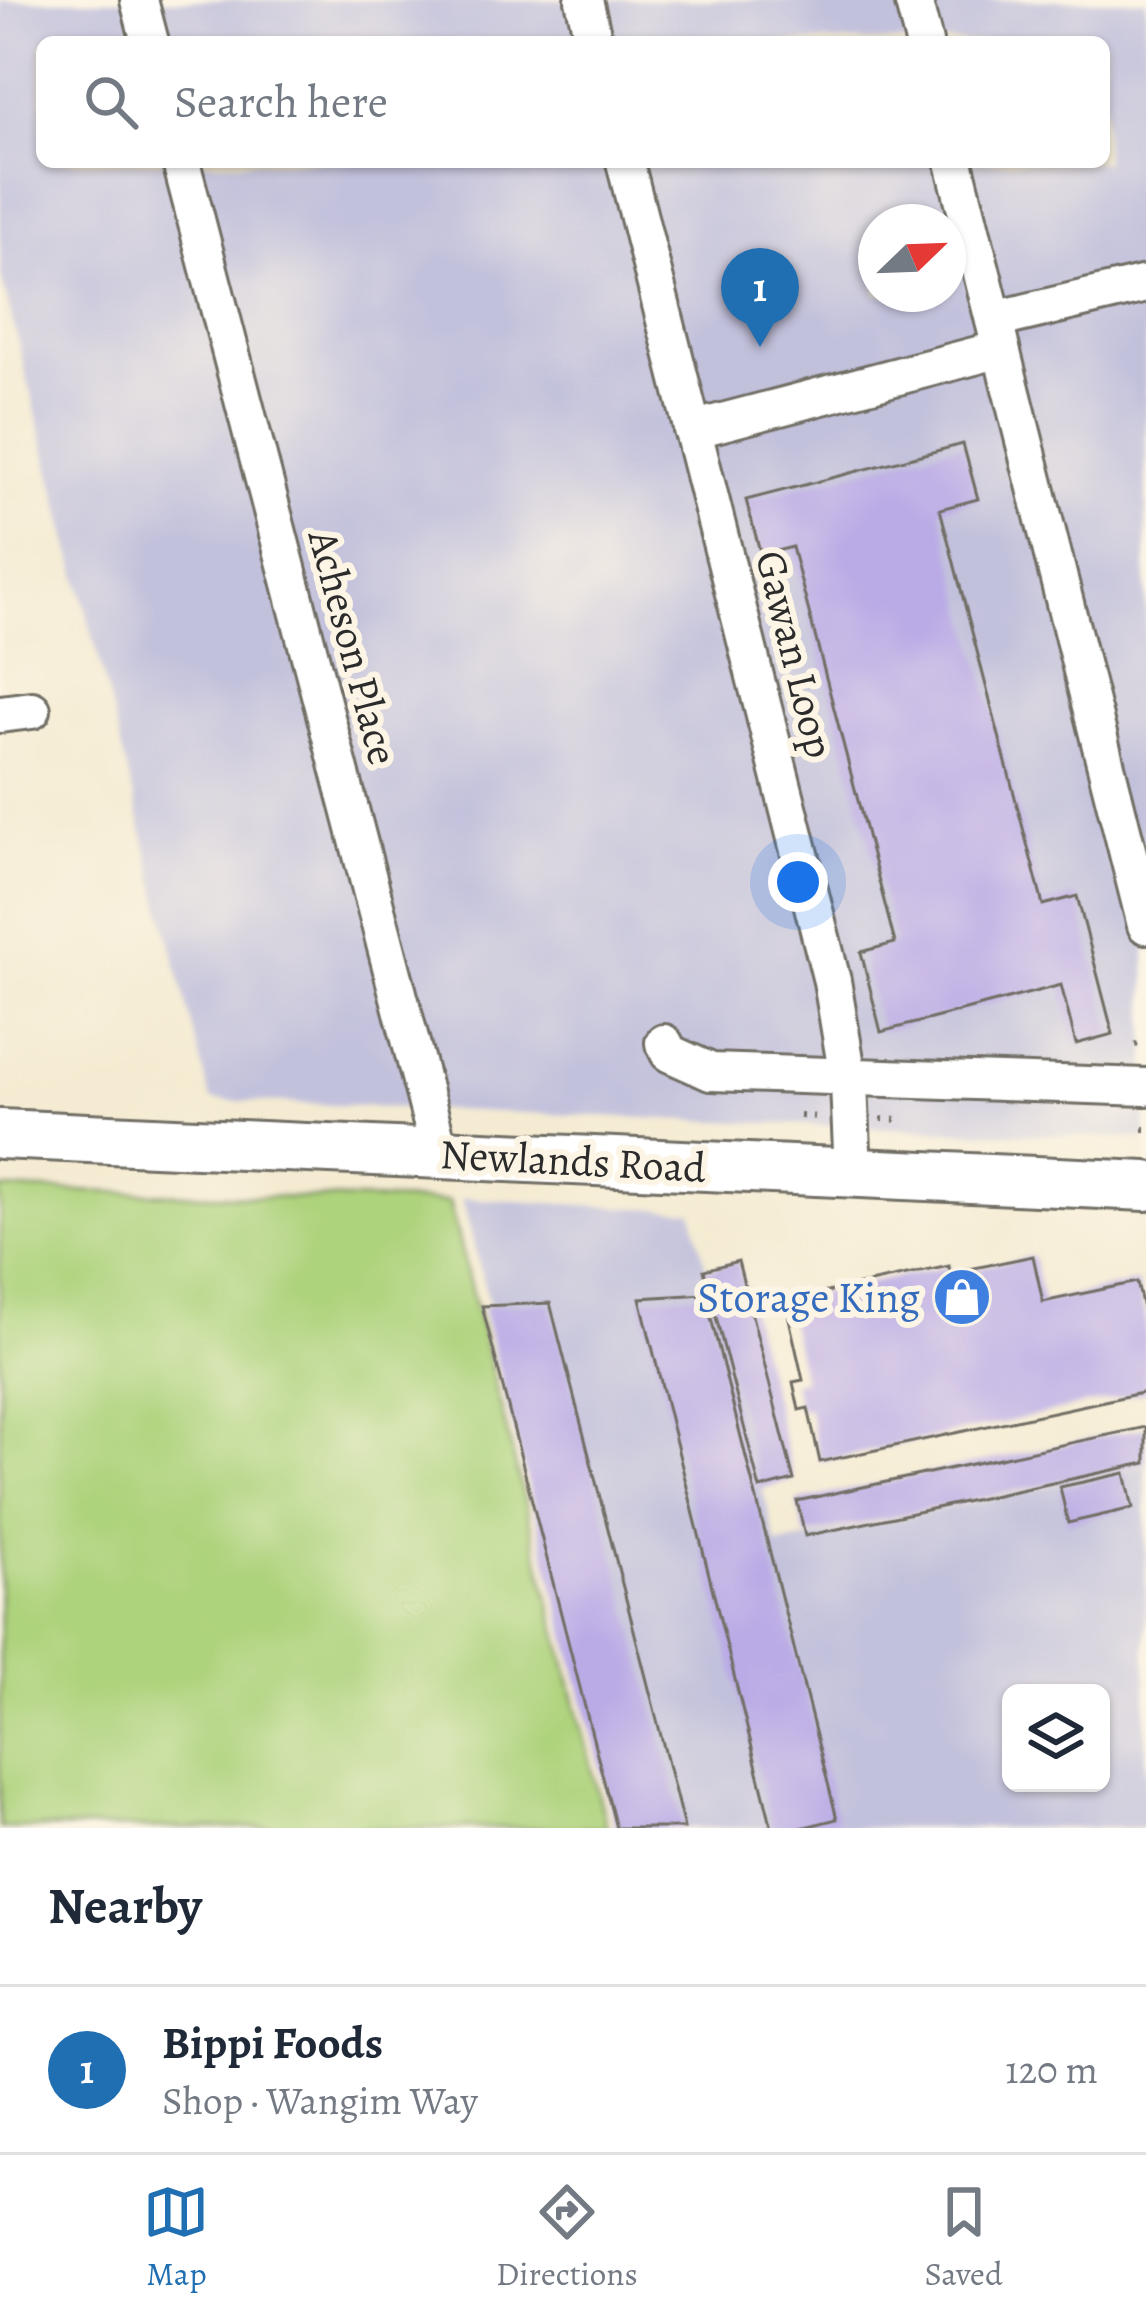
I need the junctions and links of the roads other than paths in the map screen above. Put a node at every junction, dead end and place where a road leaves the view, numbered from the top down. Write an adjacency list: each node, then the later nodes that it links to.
1 (139, 0): 4 (street)
2 (584, 0): 5 (street)
3 (913, 0): 6 (street)
4 (148, 36)
5 (593, 36)
6 (922, 36)
7 (183, 168): 18 (street, Acheson Place)
8 (626, 168): 12 (street, Gawan Loop)
9 (956, 168): 11 (street)
10 (1146, 284): 11 (street)
11 (997, 334): 12 (street); 13 (street)
12 (692, 430): 15 (street, Gawan Loop)
13 (1146, 925)
14 (664, 1043): 15 (street)
15 (848, 1079): 16 (street); 19 (street, Gawan Loop)
16 (1146, 1087)
17 (0, 1135): 18 (street, Newlands Road)
18 (440, 1154): 19 (street, Newlands Road)
19 (853, 1173): 20 (street, Newlands Road)
20 (1146, 1186)

